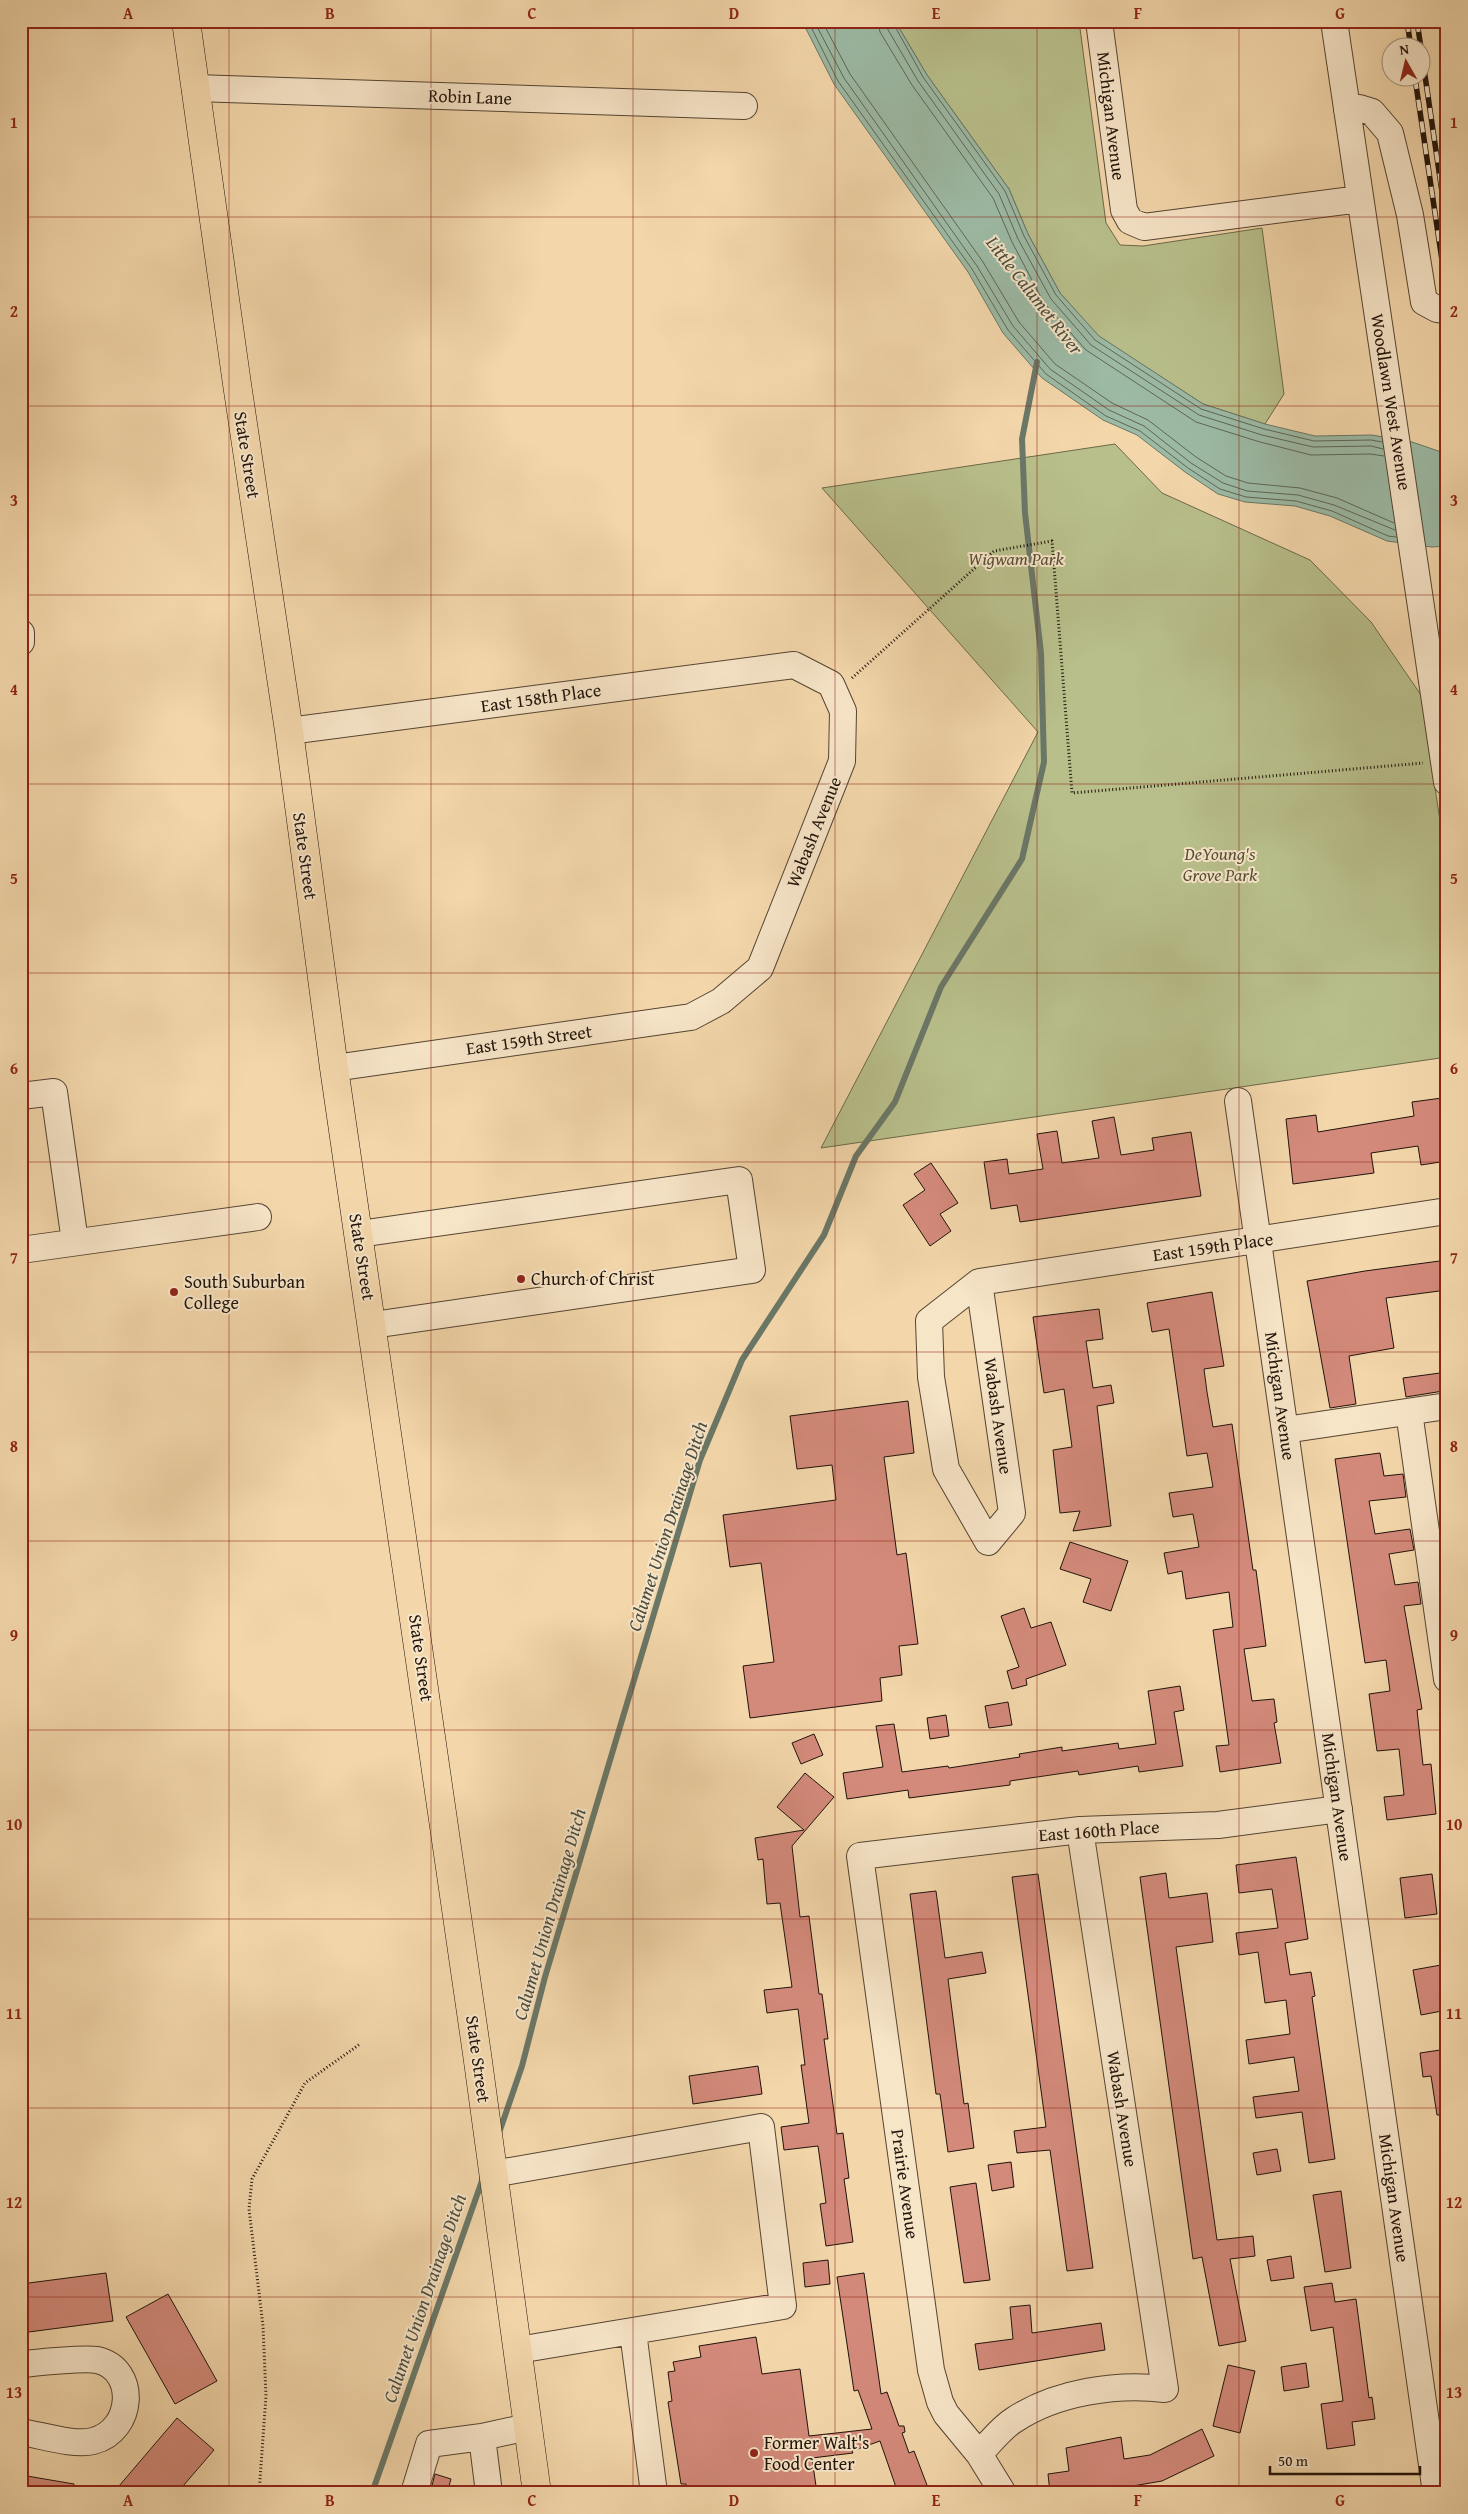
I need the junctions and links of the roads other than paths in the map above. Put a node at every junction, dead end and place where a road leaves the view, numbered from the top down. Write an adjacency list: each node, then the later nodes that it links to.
1 (186, 21): 4 (main road, State Street)
2 (1099, 21): 7 (street, Michigan Avenue)
3 (1334, 21): 6 (street, Woodlawn West Avenue)
4 (195, 88): 5 (street, Robin Lane); 12 (main road, State Street)
5 (744, 106)
6 (1347, 110): 7 (street, Woodlawn West Avenue); 8 (street)
7 (1360, 199): 13 (street, Woodlawn West Avenue)
8 (1447, 310)
9 (21, 633): 10 (street)
10 (21, 642)
11 (794, 665): 12 (street, East 158th Place); 14 (street, Wabash Avenue)
12 (289, 731): 15 (main road, State Street)
13 (1445, 771)
14 (721, 1000): 15 (street, East 159th Street)
15 (334, 1068): 20 (main road, State Street)
16 (21, 1096): 22 (street)
17 (1238, 1101): 21 (street, Michigan Avenue)
18 (1447, 1211): 21 (street, East 159th Place)
19 (258, 1217): 22 (street)
20 (359, 1234): 25 (main road, State Street); 25 (street)
21 (1258, 1241): 24 (street, East 159th Place); 28 (street, Michigan Avenue)
22 (75, 1242): 23 (street)
23 (21, 1250)
24 (979, 1282): 24 (street, Wabash Avenue)
25 (373, 1325): 33 (main road, State Street)
26 (1447, 1406): 27 (street)
27 (1409, 1412): 28 (street); 29 (street)
28 (1285, 1430): 30 (street, Michigan Avenue)
29 (1447, 1679)
30 (1339, 1809): 31 (street, East 160th Place); 37 (street, Michigan Avenue)
31 (1080, 1830): 32 (street, East 160th Place); 41 (street, Wabash Avenue)
32 (860, 1856): 41 (street, Prairie Avenue)
33 (494, 2174): 34 (street); 35 (main road, State Street)
34 (633, 2332): 35 (street); 45 (street)
35 (518, 2350): 38 (main road, State Street)
36 (21, 2365): 39 (street)
37 (1437, 2426): 47 (street, Michigan Avenue)
38 (528, 2427): 40 (street); 44 (main road, State Street)
39 (21, 2432)
40 (482, 2437): 42 (street); 43 (street)
41 (978, 2454): 46 (street, Prairie Avenue)
42 (414, 2493)
43 (490, 2493)
44 (537, 2493)
45 (654, 2493)
46 (1003, 2493)
47 (1436, 2493)

